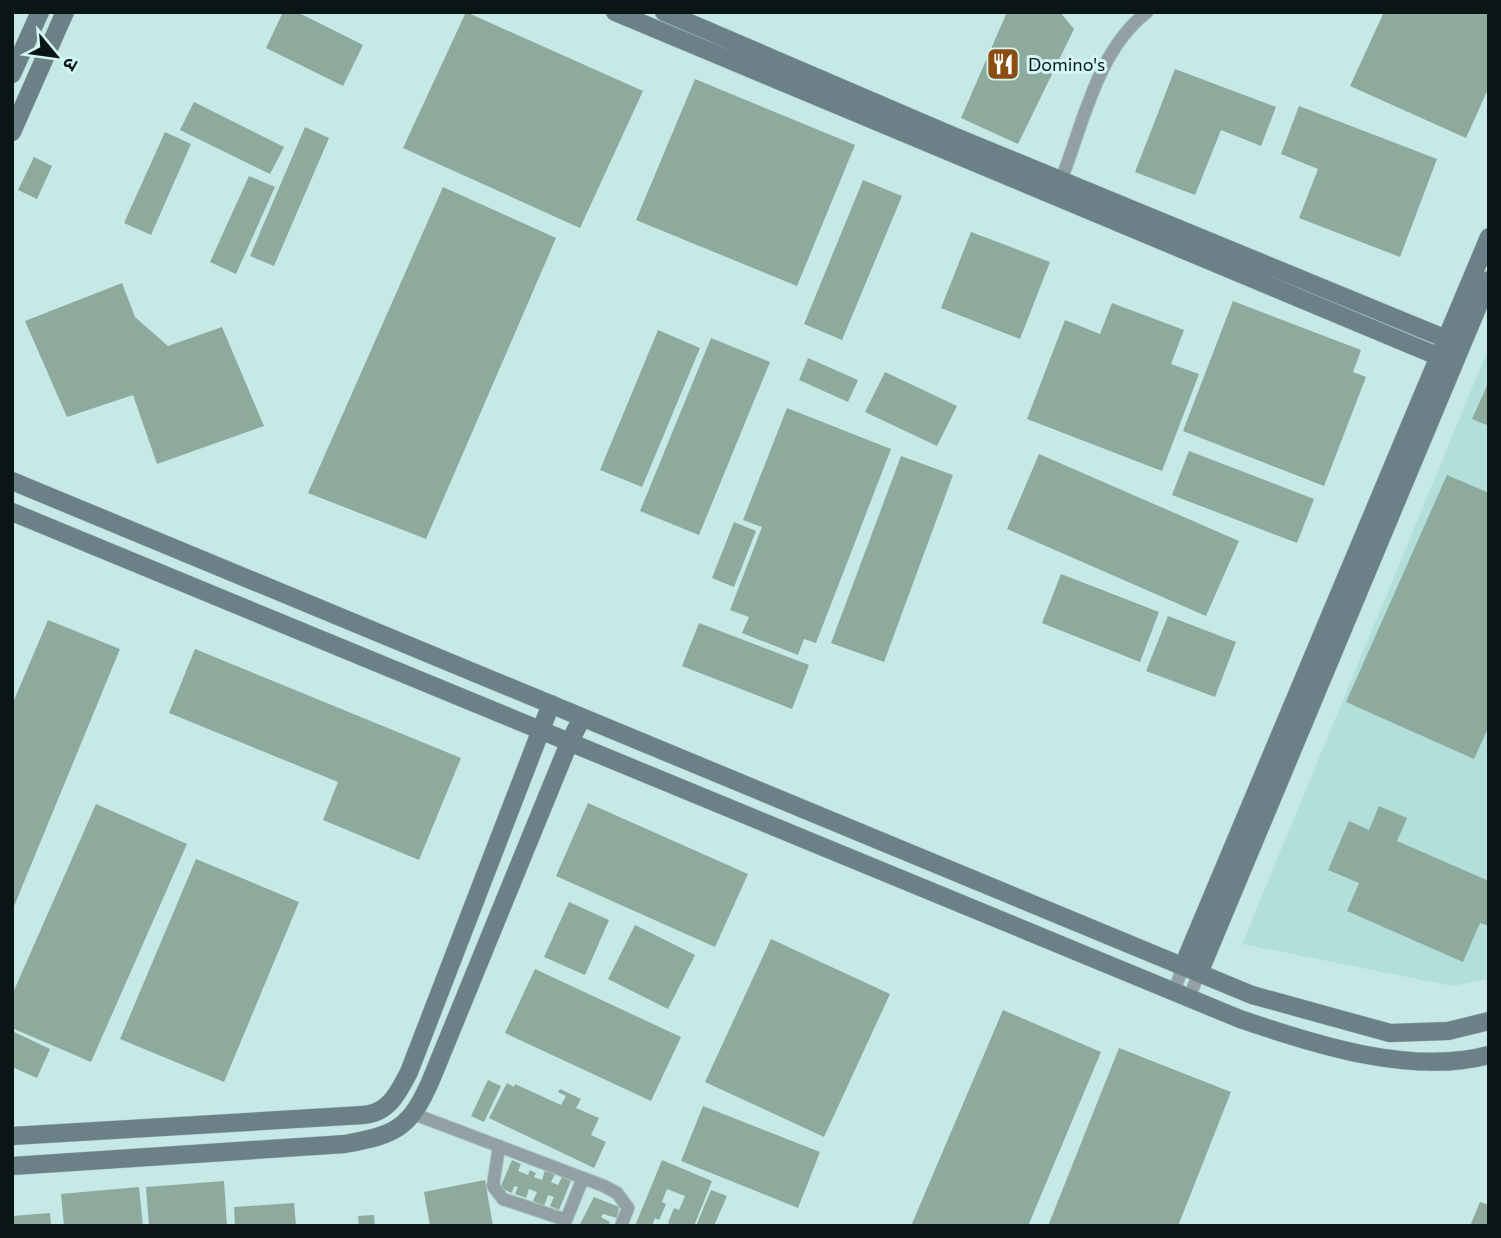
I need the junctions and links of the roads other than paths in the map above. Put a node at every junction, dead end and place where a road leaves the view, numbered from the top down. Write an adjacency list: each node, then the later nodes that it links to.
1 (40, 12): 6 (street)
2 (65, 12): 7 (street)
3 (615, 12): 8 (street)
4 (664, 12): 8 (street)
5 (1147, 12): 8 (street)
6 (12, 74)
7 (12, 132)
8 (1058, 188): 11 (street); 12 (street)
9 (1489, 237): 11 (street)
10 (1489, 279): 11 (street)
11 (1454, 342): 12 (street)
12 (1446, 360): 19 (street)
13 (12, 481): 15 (street)
14 (12, 512): 17 (street)
15 (551, 704): 16 (street); 17 (street)
16 (582, 718): 18 (street); 19 (street)
17 (541, 731): 18 (street); 23 (street)
18 (569, 743): 20 (street); 24 (street)
19 (1191, 970): 20 (street); 21 (street)
20 (1181, 995): 22 (street)
21 (1489, 1021)
22 (1489, 1055)
23 (387, 1106): 24 (street); 25 (street)
24 (410, 1119): 26 (street); 27 (street)
25 (12, 1136)
26 (499, 1146): 28 (street); 29 (street)
27 (12, 1166)
28 (583, 1178): 29 (street); 30 (street)
29 (565, 1223)
30 (621, 1226)

